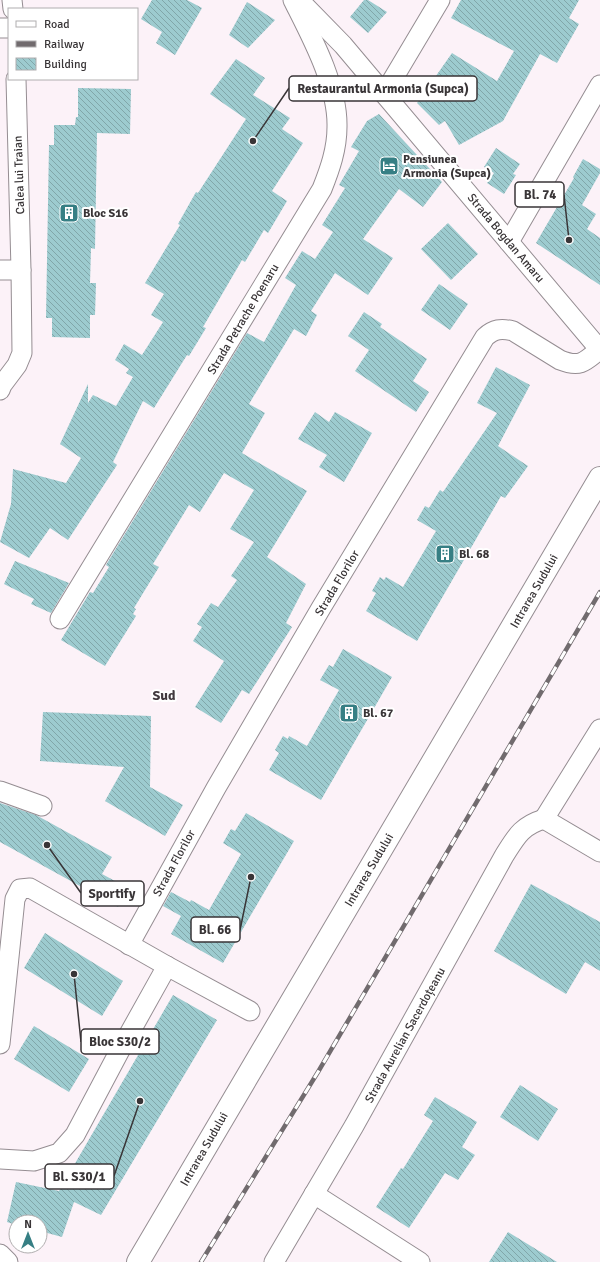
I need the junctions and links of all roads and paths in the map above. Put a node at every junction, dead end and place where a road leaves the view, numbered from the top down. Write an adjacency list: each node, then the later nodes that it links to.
1 (293, 0): 13 (street, Strada Petrache Poenaru)
2 (299, 0): 6 (street, Strada Bogdan Amaru)
3 (440, 0): 6 (street)
4 (16, 80): 9 (street, Calea lui Traian)
5 (600, 85): 7 (street)
6 (384, 94): 7 (street, Strada Bogdan Amaru)
7 (509, 242): 10 (street, Strada Bogdan Amaru)
8 (0, 270): 9 (street)
9 (21, 270): 11 (street, Calea lui Traian)
10 (600, 350): 19 (street, Strada Florilor)
11 (0, 390)
12 (600, 478): 27 (street, Intrarea Sudului)
13 (60, 619)
14 (600, 729): 17 (street)
15 (0, 791): 16 (street)
16 (42, 806)
17 (544, 819): 18 (street); 24 (street, Strada Aurelian Sacerdoțeanu)
18 (600, 852)
19 (129, 945): 20 (street); 22 (street)
20 (167, 966): 21 (street); 23 (street)
21 (250, 1011)
22 (0, 1044)
23 (0, 1159)
24 (314, 1194): 28 (street, Strada Aurelian Sacerdoțeanu); 29 (street)
25 (0, 1254): 26 (street)
26 (8, 1262)
27 (138, 1262)
28 (274, 1262)
29 (420, 1262)

